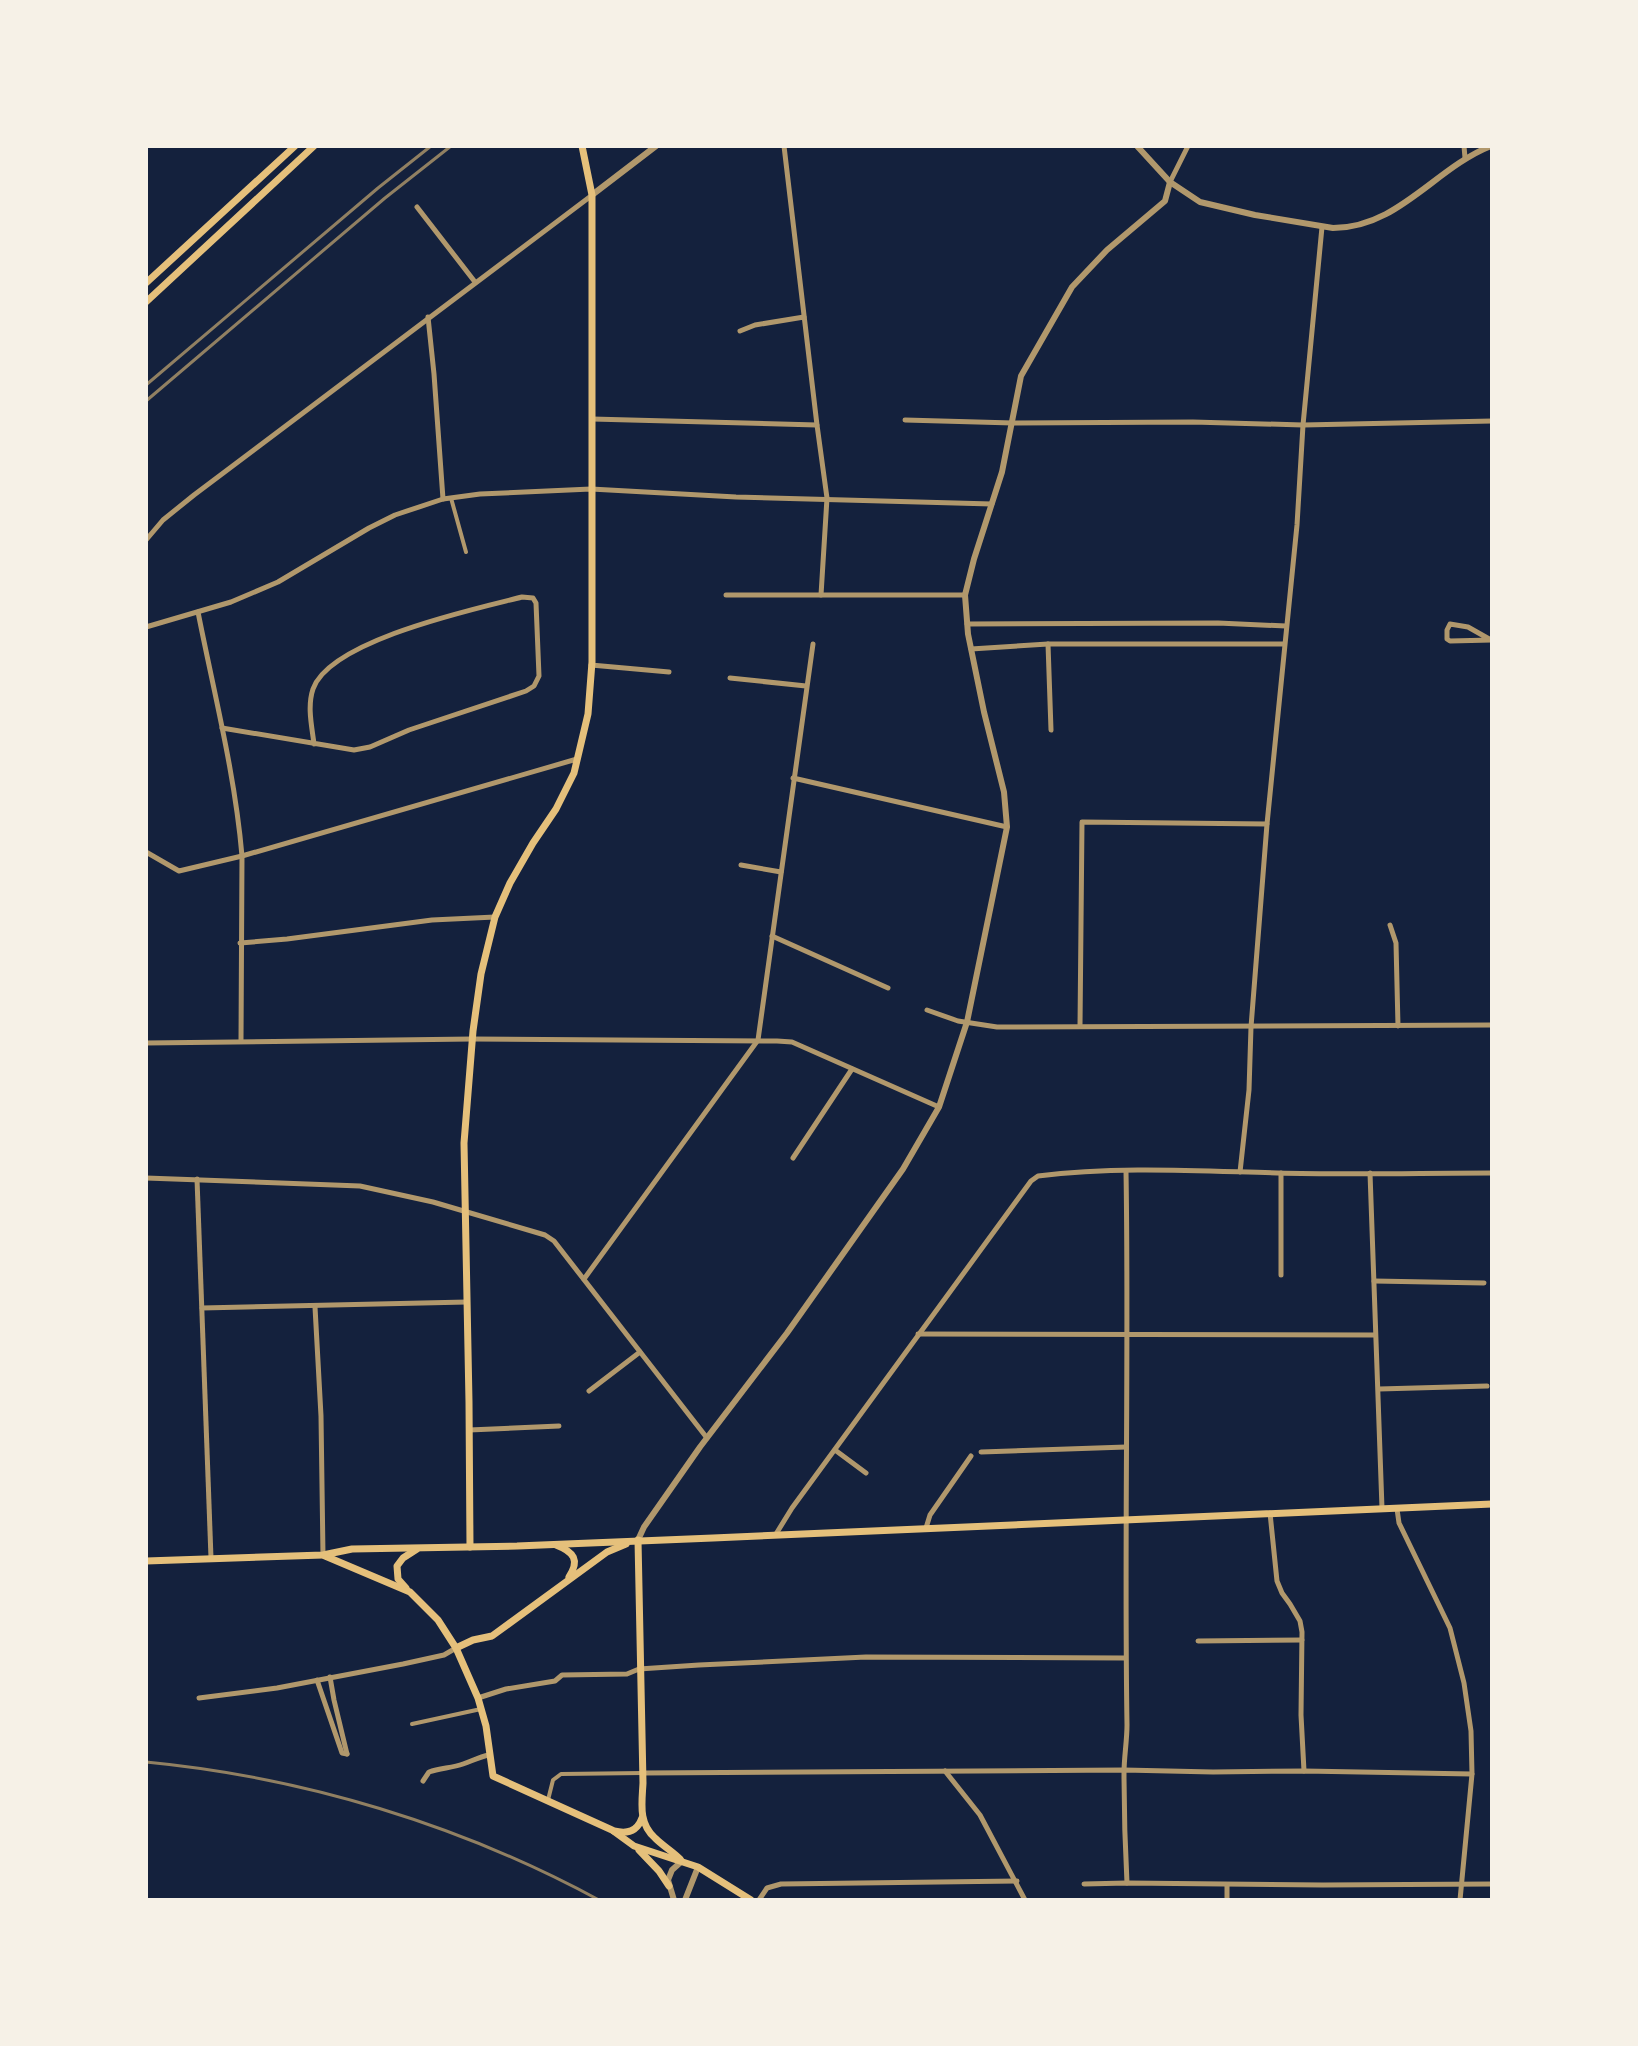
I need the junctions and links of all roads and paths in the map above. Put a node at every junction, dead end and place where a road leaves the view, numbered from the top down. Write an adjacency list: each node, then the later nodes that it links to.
1 (295, 146): 16 (main road)
2 (314, 146): 17 (main road)
3 (582, 146): 12 (main road)
4 (784, 146): 19 (street)
5 (1137, 146): 11 (street)
6 (1188, 146): 11 (street)
7 (1464, 146): 10 (street)
8 (1491, 146): 10 (street)
9 (651, 148): 12 (street)
10 (1465, 158): 14 (street)
11 (1170, 182): 14 (street); 24 (street)
12 (592, 195): 15 (street); 21 (main road)
13 (417, 207): 15 (street)
14 (1322, 227): 26 (street)
15 (475, 282): 18 (street)
16 (146, 283)
17 (146, 302)
18 (428, 317): 30 (street); 32 (street)
19 (804, 317): 20 (street); 25 (street)
20 (740, 331)
21 (591, 419): 25 (street); 27 (main road)
22 (905, 420): 24 (street)
23 (1492, 421): 26 (street)
24 (1013, 423): 26 (street); 31 (street)
25 (817, 425): 29 (street)
26 (1303, 425): 39 (street)
27 (591, 489): 28 (street); 29 (street); 46 (main road)
28 (451, 498): 30 (street); 33 (street)
29 (827, 498): 31 (street); 35 (street)
30 (443, 499): 37 (street)
31 (992, 504): 36 (street)
32 (146, 540)
33 (466, 552)
34 (726, 595): 35 (street)
35 (821, 595): 36 (street)
36 (965, 595): 38 (street)
37 (198, 612): 40 (street); 50 (street)
38 (967, 624): 39 (street); 45 (street)
39 (1286, 626): 44 (street)
40 (146, 627)
41 (1491, 640): 41 (street)
42 (813, 644): 49 (street)
43 (1048, 644): 44 (street); 45 (street); 51 (street)
44 (1284, 644): 55 (street)
45 (971, 649): 56 (street)
46 (591, 665): 47 (street); 53 (main road)
47 (669, 672)
48 (730, 678): 49 (street)
49 (806, 686): 54 (street)
50 (222, 728): 52 (street); 58 (street)
51 (1051, 730)
52 (314, 744): 52 (street)
53 (578, 759): 58 (street); 61 (main road)
54 (793, 778): 56 (street); 60 (street)
55 (1267, 824): 69 (street); 71 (street)
56 (1007, 827): 67 (street)
57 (146, 852): 58 (street)
58 (242, 856): 64 (street)
59 (741, 865): 60 (street)
60 (781, 872): 63 (street)
61 (495, 917): 64 (street); 72 (main road)
62 (1390, 925): 70 (street)
63 (772, 936): 65 (street); 73 (street)
64 (240, 943): 74 (street)
65 (888, 988)
66 (927, 1010): 67 (street)
67 (967, 1022): 69 (street); 77 (street)
68 (1492, 1025): 70 (street)
69 (1080, 1026): 71 (street)
70 (1398, 1026): 71 (street)
71 (1251, 1027): 80 (street)
72 (472, 1039): 73 (street); 74 (street); 86 (main road)
73 (758, 1040): 76 (street); 88 (street)
74 (241, 1041): 75 (street)
75 (146, 1043)
76 (852, 1069): 77 (street); 78 (street)
77 (939, 1107): 103 (street)
78 (793, 1158)
79 (1126, 1171): 80 (street); 94 (street); 95 (street)
80 (1240, 1172): 81 (street)
81 (1281, 1173): 82 (street); 87 (street)
82 (1370, 1173): 83 (street); 89 (street)
83 (1492, 1173)
84 (146, 1178): 85 (street)
85 (197, 1179): 86 (street); 93 (street)
86 (465, 1211): 88 (street); 91 (main road)
87 (1281, 1275)
88 (584, 1279): 97 (street)
89 (1374, 1281): 90 (street); 96 (street)
90 (1484, 1283)
91 (467, 1302): 92 (street); 102 (main road)
92 (315, 1307): 93 (street); 120 (street)
93 (202, 1308): 121 (street)
94 (918, 1334): 95 (street); 105 (street)
95 (1126, 1334): 96 (street); 104 (street)
96 (1375, 1335): 99 (street)
97 (640, 1352): 100 (street); 103 (street)
98 (1487, 1386): 99 (street)
99 (1379, 1389): 110 (street)
100 (589, 1391)
101 (559, 1426): 102 (street)
102 (469, 1430): 118 (main road)
103 (707, 1438): 116 (street)
104 (1126, 1447): 106 (street); 113 (street)
105 (835, 1450): 108 (street); 115 (street)
106 (981, 1452)
107 (971, 1456): 114 (street)
108 (866, 1473)
109 (1492, 1504): 111 (main road)
110 (1382, 1508): 111 (main road); 112 (main road)
111 (1397, 1509): 141 (street)
112 (1270, 1513): 113 (main road); 125 (street)
113 (1127, 1519): 114 (main road); 128 (street)
114 (926, 1528): 115 (main road)
115 (775, 1535): 116 (main road)
116 (638, 1540): 117 (main road); 123 (main road); 129 (main road)
117 (555, 1544): 118 (main road); 123 (main road)
118 (470, 1547): 119 (main road)
119 (419, 1548): 120 (main road); 124 (main road)
120 (323, 1555): 121 (main road); 124 (main road)
121 (211, 1558): 122 (main road)
122 (146, 1561)
123 (566, 1582): 127 (main road)
124 (410, 1592): 127 (main road)
125 (1302, 1640): 126 (street); 139 (street)
126 (1198, 1641)
127 (456, 1648): 130 (street); 133 (main road)
128 (1125, 1658): 129 (street); 137 (street)
129 (639, 1669): 133 (street); 140 (main road)
130 (330, 1677): 131 (street); 131 (street)
131 (317, 1680): 132 (street)
132 (199, 1698)
133 (478, 1698): 134 (main road)
134 (481, 1709): 135 (street); 136 (main road)
135 (412, 1724)
136 (489, 1755): 142 (street); 143 (main road)
137 (1124, 1770): 138 (street); 139 (street); 150 (street)
138 (945, 1771): 140 (street); 149 (street)
139 (1304, 1771): 141 (street)
140 (643, 1773): 143 (street); 144 (main road)
141 (1472, 1774): 152 (street)
142 (423, 1781)
143 (548, 1800): 145 (main road)
144 (642, 1818): 145 (main road); 147 (main road)
145 (612, 1830): 146 (main road)
146 (634, 1846): 147 (main road); 155 (main road)
147 (682, 1861): 148 (main road); 155 (street)
148 (698, 1867): 157 (street); 158 (main road)
149 (1017, 1881): 159 (street); 160 (street)
150 (1127, 1883): 151 (street); 154 (street)
151 (1084, 1884)
152 (1462, 1884): 153 (street); 154 (street); 162 (street)
153 (1492, 1884)
154 (1227, 1885): 161 (street)
155 (669, 1886): 156 (street)
156 (674, 1900)
157 (685, 1900)
158 (751, 1900)
159 (759, 1900)
160 (1025, 1900)
161 (1227, 1900)
162 (1460, 1900)

